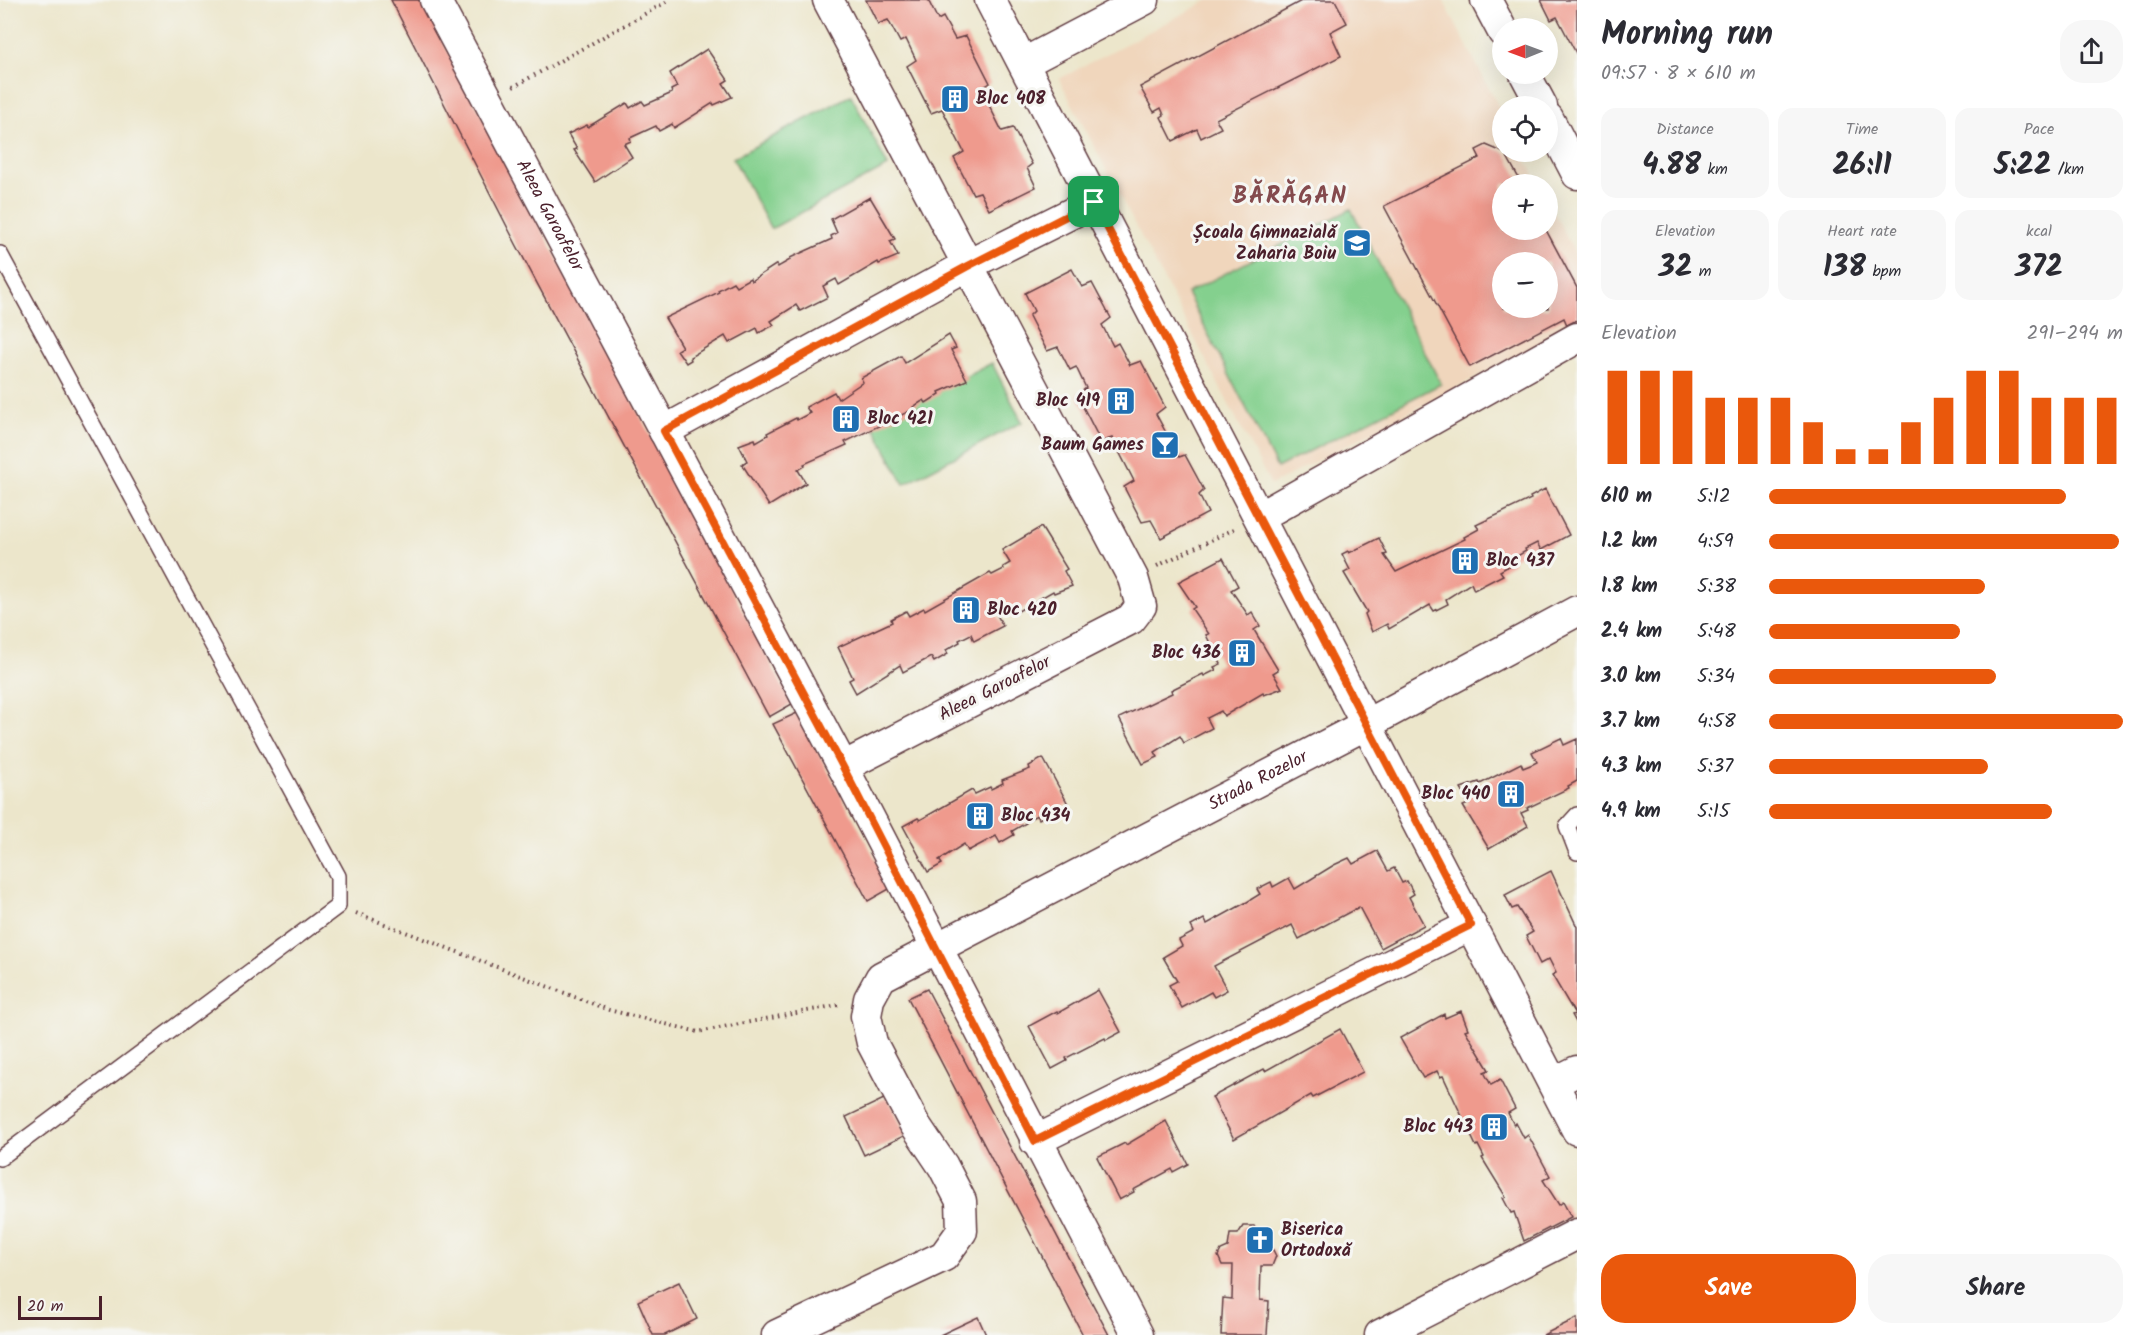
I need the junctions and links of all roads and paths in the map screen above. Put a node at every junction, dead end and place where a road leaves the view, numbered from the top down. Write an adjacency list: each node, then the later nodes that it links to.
1 (435, 0): 9 (street, Aleea Garoafelor)
2 (670, 0): 9 (path)
3 (828, 0): 14 (street, Aleea Garoafelor)
4 (990, 0): 8 (street)
5 (1144, 0): 8 (street)
6 (1486, 0): 7 (street)
7 (1496, 18)
8 (1024, 63): 12 (street)
9 (488, 100): 16 (street, Aleea Garoafelor)
10 (1558, 137): 11 (street)
11 (1577, 174)
12 (1094, 202): 14 (street); 17 (street)
13 (0, 254): 24 (lane)
14 (968, 266): 16 (street); 18 (street, Aleea Garoafelor)
15 (1577, 338): 17 (street)
16 (664, 431): 21 (street, Aleea Garoafelor)
17 (1259, 517): 18 (path); 20 (street)
18 (1133, 578): 21 (street, Aleea Garoafelor)
19 (1577, 611): 20 (street, Strada Rozelor)
20 (1367, 724): 25 (street); 26 (street, Strada Rozelor)
21 (843, 767): 26 (street)
22 (1577, 815): 23 (lane)
23 (1577, 852)
24 (338, 906): 27 (path); 31 (lane)
25 (1471, 925): 28 (street); 30 (street)
26 (937, 947): 27 (street, Strada Rozelor); 30 (street)
27 (868, 999): 33 (street)
28 (1565, 1077): 29 (street)
29 (1577, 1130)
30 (1035, 1141): 34 (street)
31 (0, 1158)
32 (1577, 1234): 35 (street)
33 (777, 1335)
34 (1138, 1335)
35 (1380, 1335)

